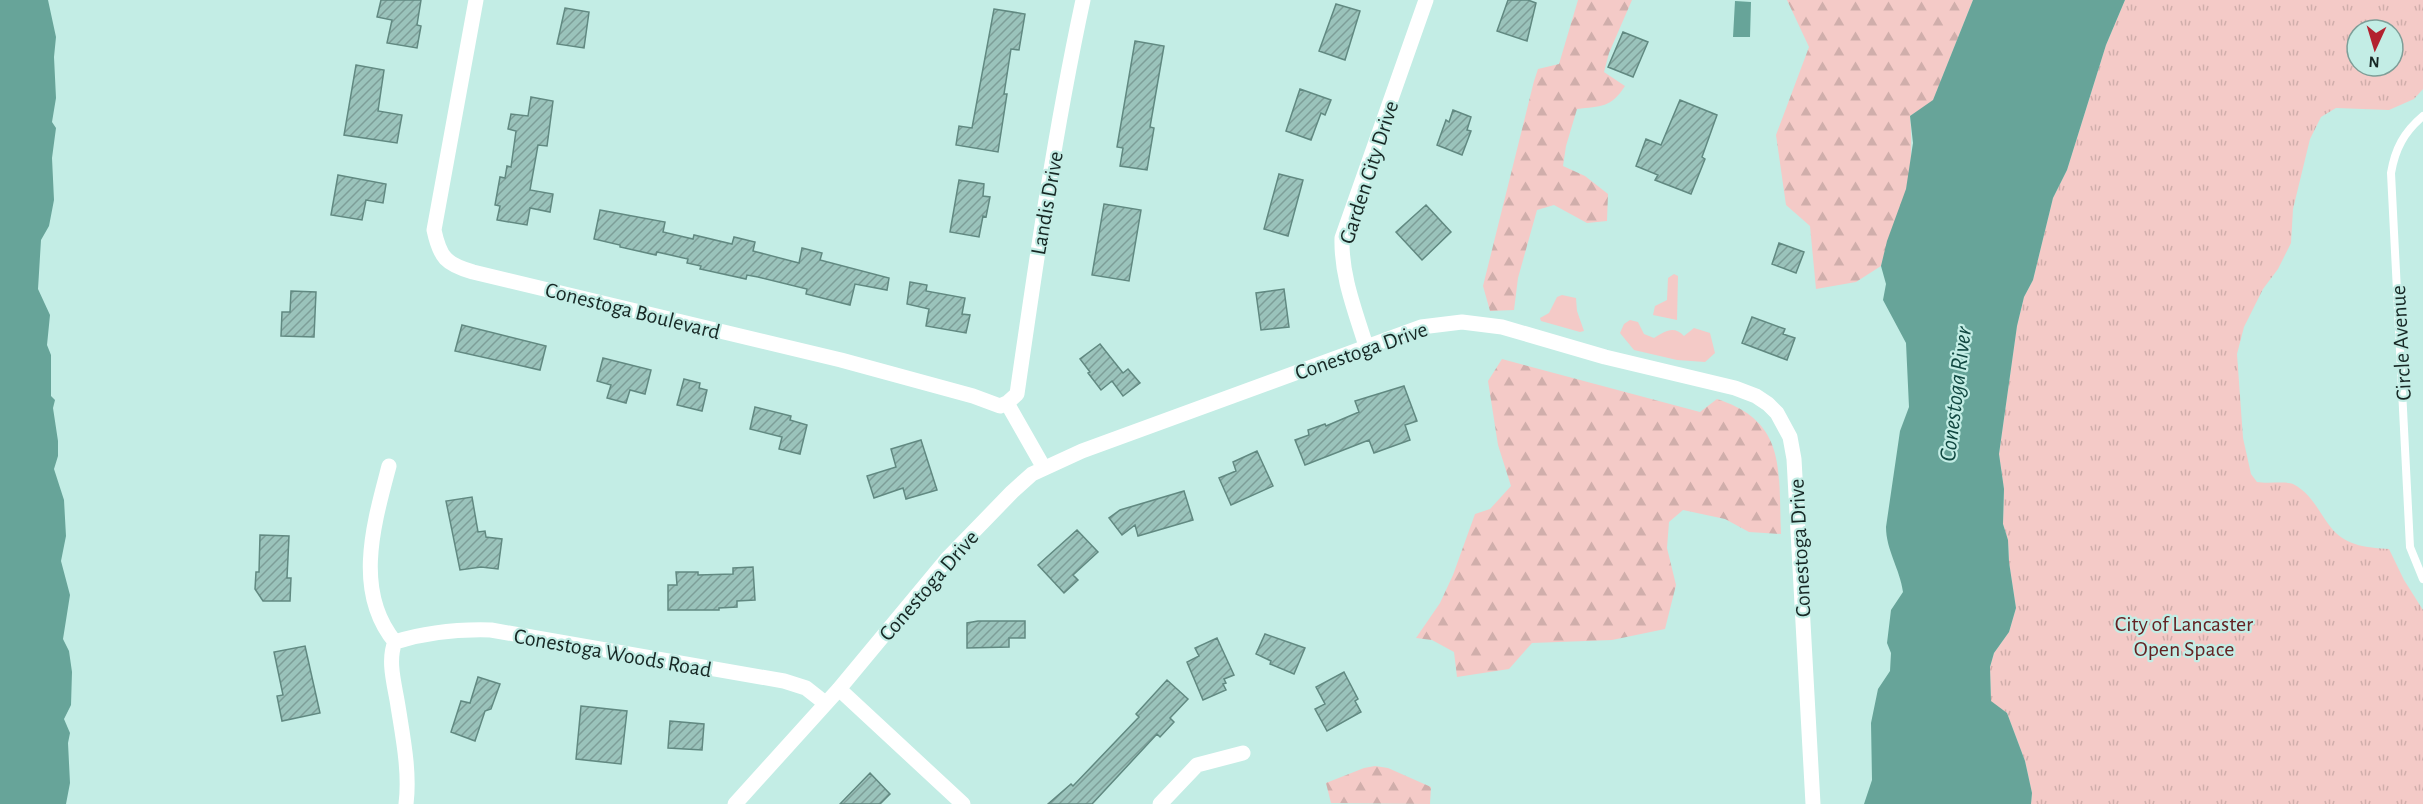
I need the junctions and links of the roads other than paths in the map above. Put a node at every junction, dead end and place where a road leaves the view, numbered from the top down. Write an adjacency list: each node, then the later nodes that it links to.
1 (476, 0): 6 (street, Conestoga Boulevard)
2 (1083, 0): 6 (street, Landis Drive)
3 (1426, 0): 5 (street, Garden City Drive)
4 (2423, 116): 9 (lane, Circle Avenue)
5 (1366, 346): 8 (street, Conestoga Drive); 18 (street, Conestoga Drive)
6 (1007, 403): 8 (street)
7 (389, 466): 10 (street)
8 (1044, 468): 11 (street, Conestoga Drive)
9 (2423, 579)
10 (395, 642): 12 (street, Conestoga Woods Road); 14 (street)
11 (839, 689): 12 (street, Conestoga Drive); 16 (street)
12 (825, 703): 15 (street, Conestoga Drive)
13 (1243, 753): 17 (street)
14 (406, 804)
15 (735, 804)
16 (963, 804)
17 (1160, 804)
18 (1813, 804)

